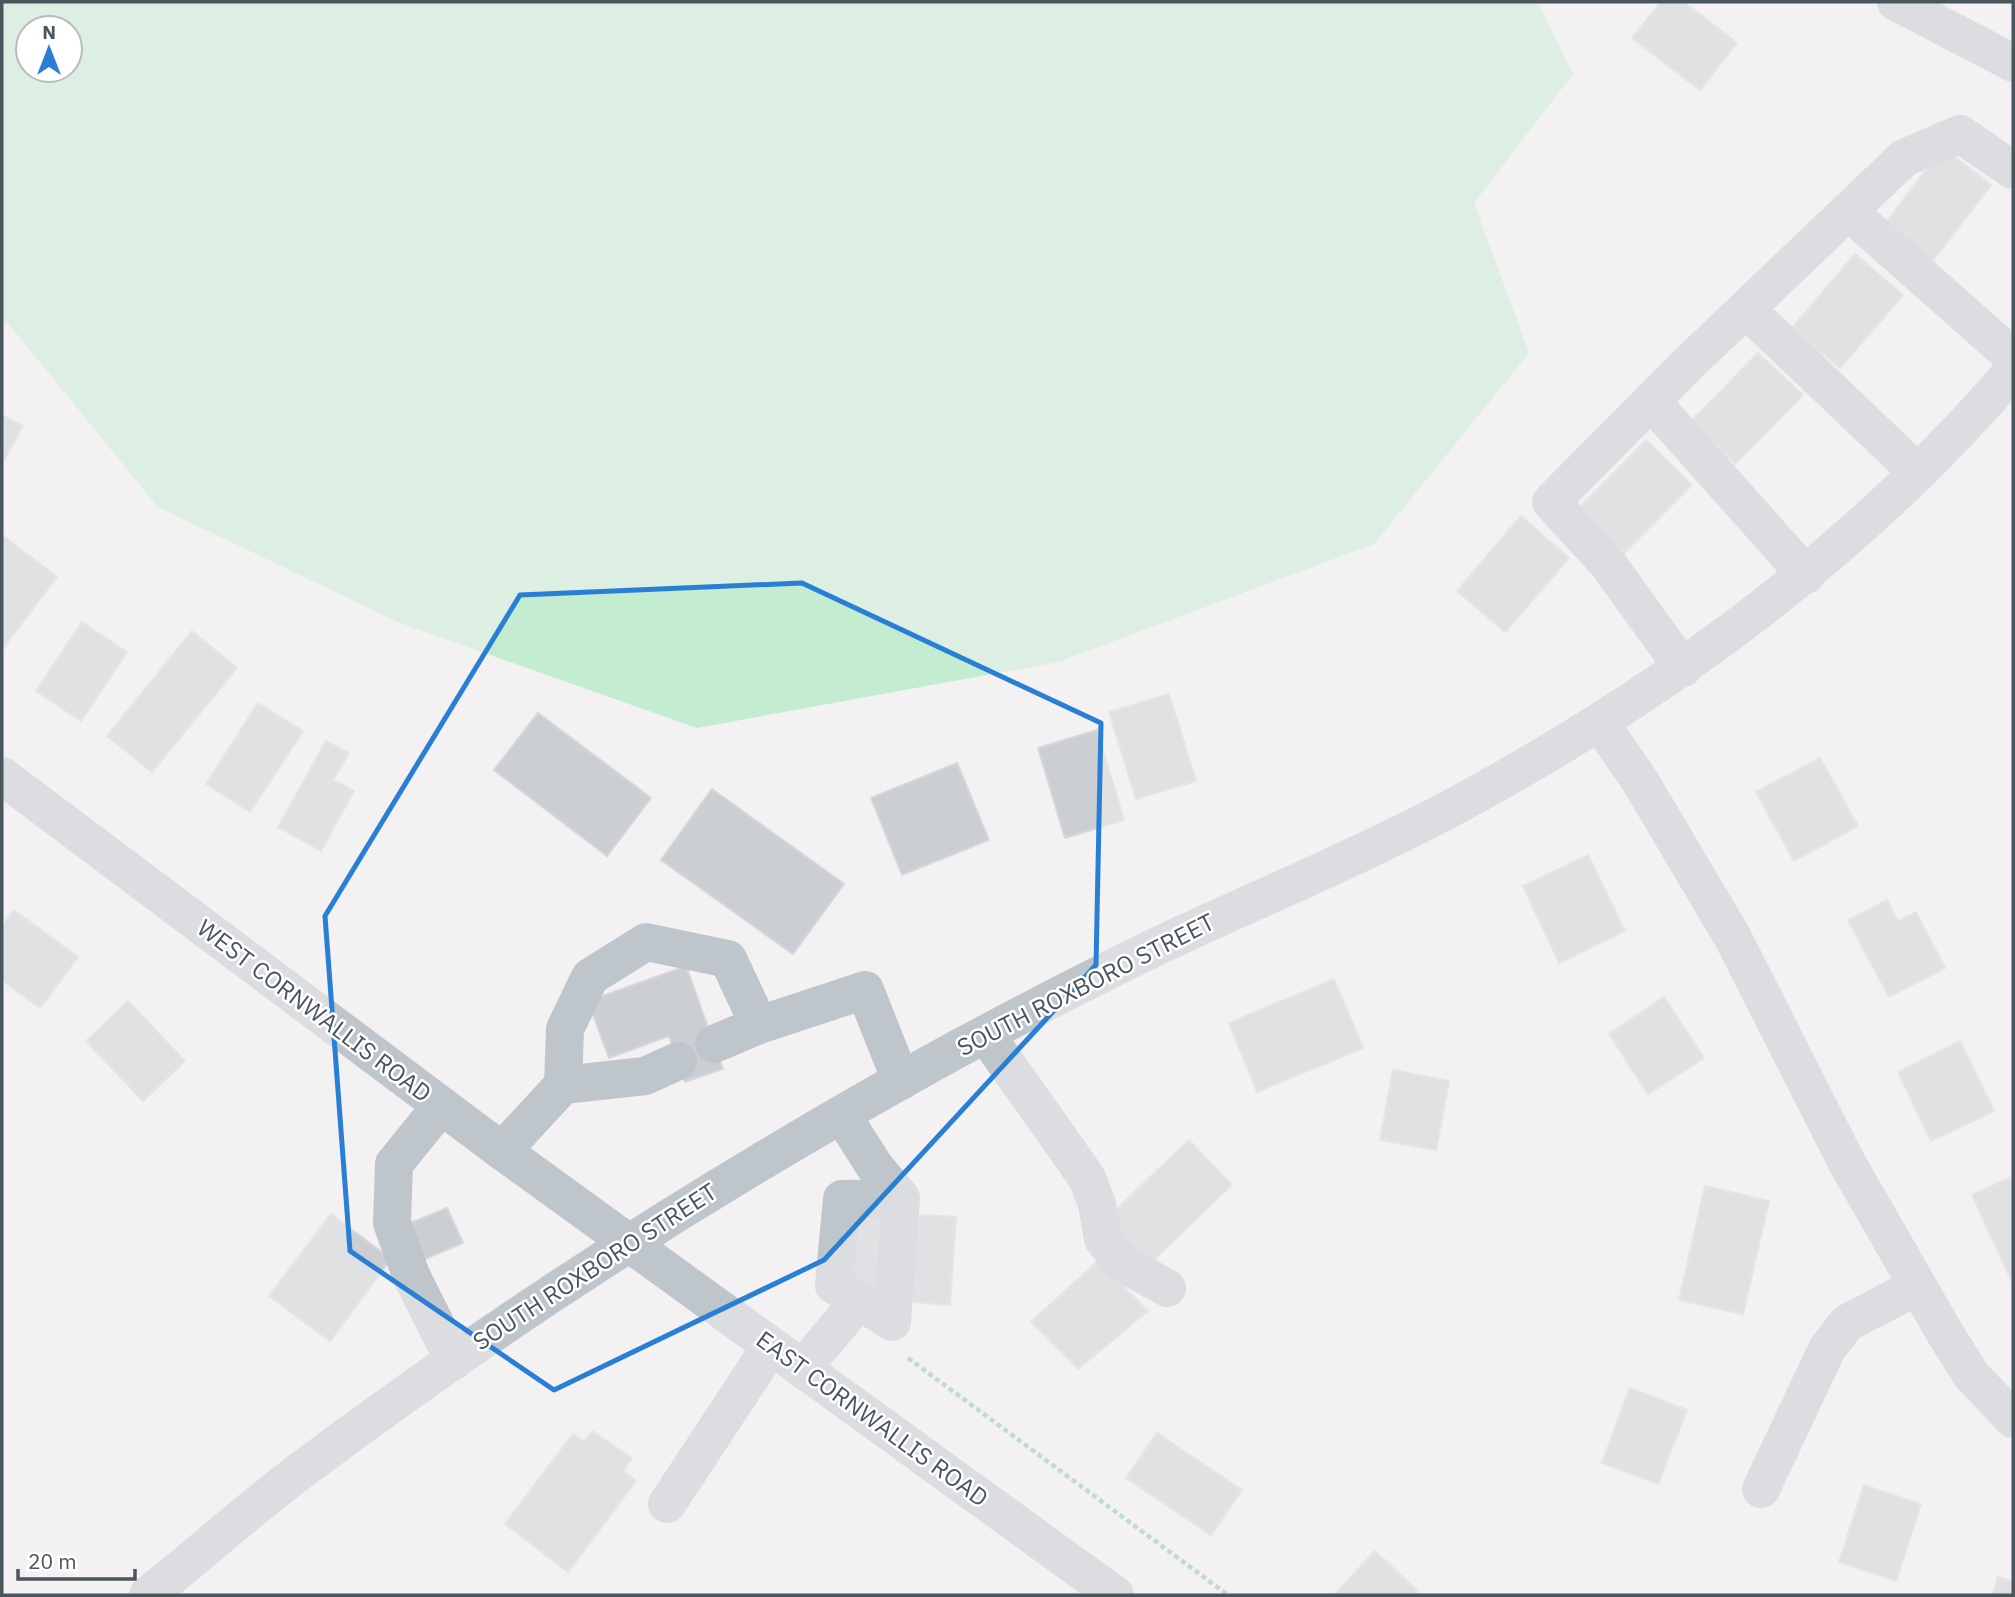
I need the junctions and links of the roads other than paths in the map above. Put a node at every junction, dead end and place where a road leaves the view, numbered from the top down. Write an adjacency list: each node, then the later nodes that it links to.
1 (1896, 2): 2 (street)
2 (2013, 63)
3 (2013, 170): 4 (street)
4 (1848, 211): 5 (street); 6 (street)
5 (1746, 309): 8 (street); 9 (street)
6 (2013, 357)
7 (2013, 371): 9 (street, SOUTH ROXBORO STREET)
8 (1651, 401): 10 (street); 11 (street)
9 (1917, 472): 10 (street, SOUTH ROXBORO STREET)
10 (1806, 575): 11 (street, SOUTH ROXBORO STREET)
11 (1683, 668): 12 (street, SOUTH ROXBORO STREET)
12 (1600, 723): 15 (street, SOUTH ROXBORO STREET); 25 (street)
13 (2, 776): 20 (street, WEST CORNWALLIS ROAD)
14 (759, 1025): 16 (street); 18 (street); 19 (street)
15 (986, 1035): 18 (street, SOUTH ROXBORO STREET); 26 (street)
16 (714, 1044)
17 (678, 1061): 19 (street)
18 (901, 1082): 21 (street, SOUTH ROXBORO STREET)
19 (563, 1085): 22 (street)
20 (441, 1106): 22 (street, WEST CORNWALLIS ROAD); 29 (street)
21 (842, 1115): 23 (street); 24 (street, SOUTH ROXBORO STREET)
22 (502, 1151): 24 (street, WEST CORNWALLIS ROAD)
23 (901, 1198): 27 (street); 27 (street)
24 (629, 1243): 28 (street, EAST CORNWALLIS ROAD); 29 (street, SOUTH ROXBORO STREET)
25 (1918, 1286): 31 (street); 32 (street)
26 (1167, 1288)
27 (859, 1301): 30 (street)
28 (771, 1346): 30 (street, EAST CORNWALLIS ROAD); 33 (street)
29 (454, 1361): 34 (street, SOUTH ROXBORO STREET)
30 (802, 1369): 35 (street, EAST CORNWALLIS ROAD)
31 (2013, 1419)
32 (1760, 1489)
33 (667, 1504)
34 (148, 1595)
35 (1115, 1595)

